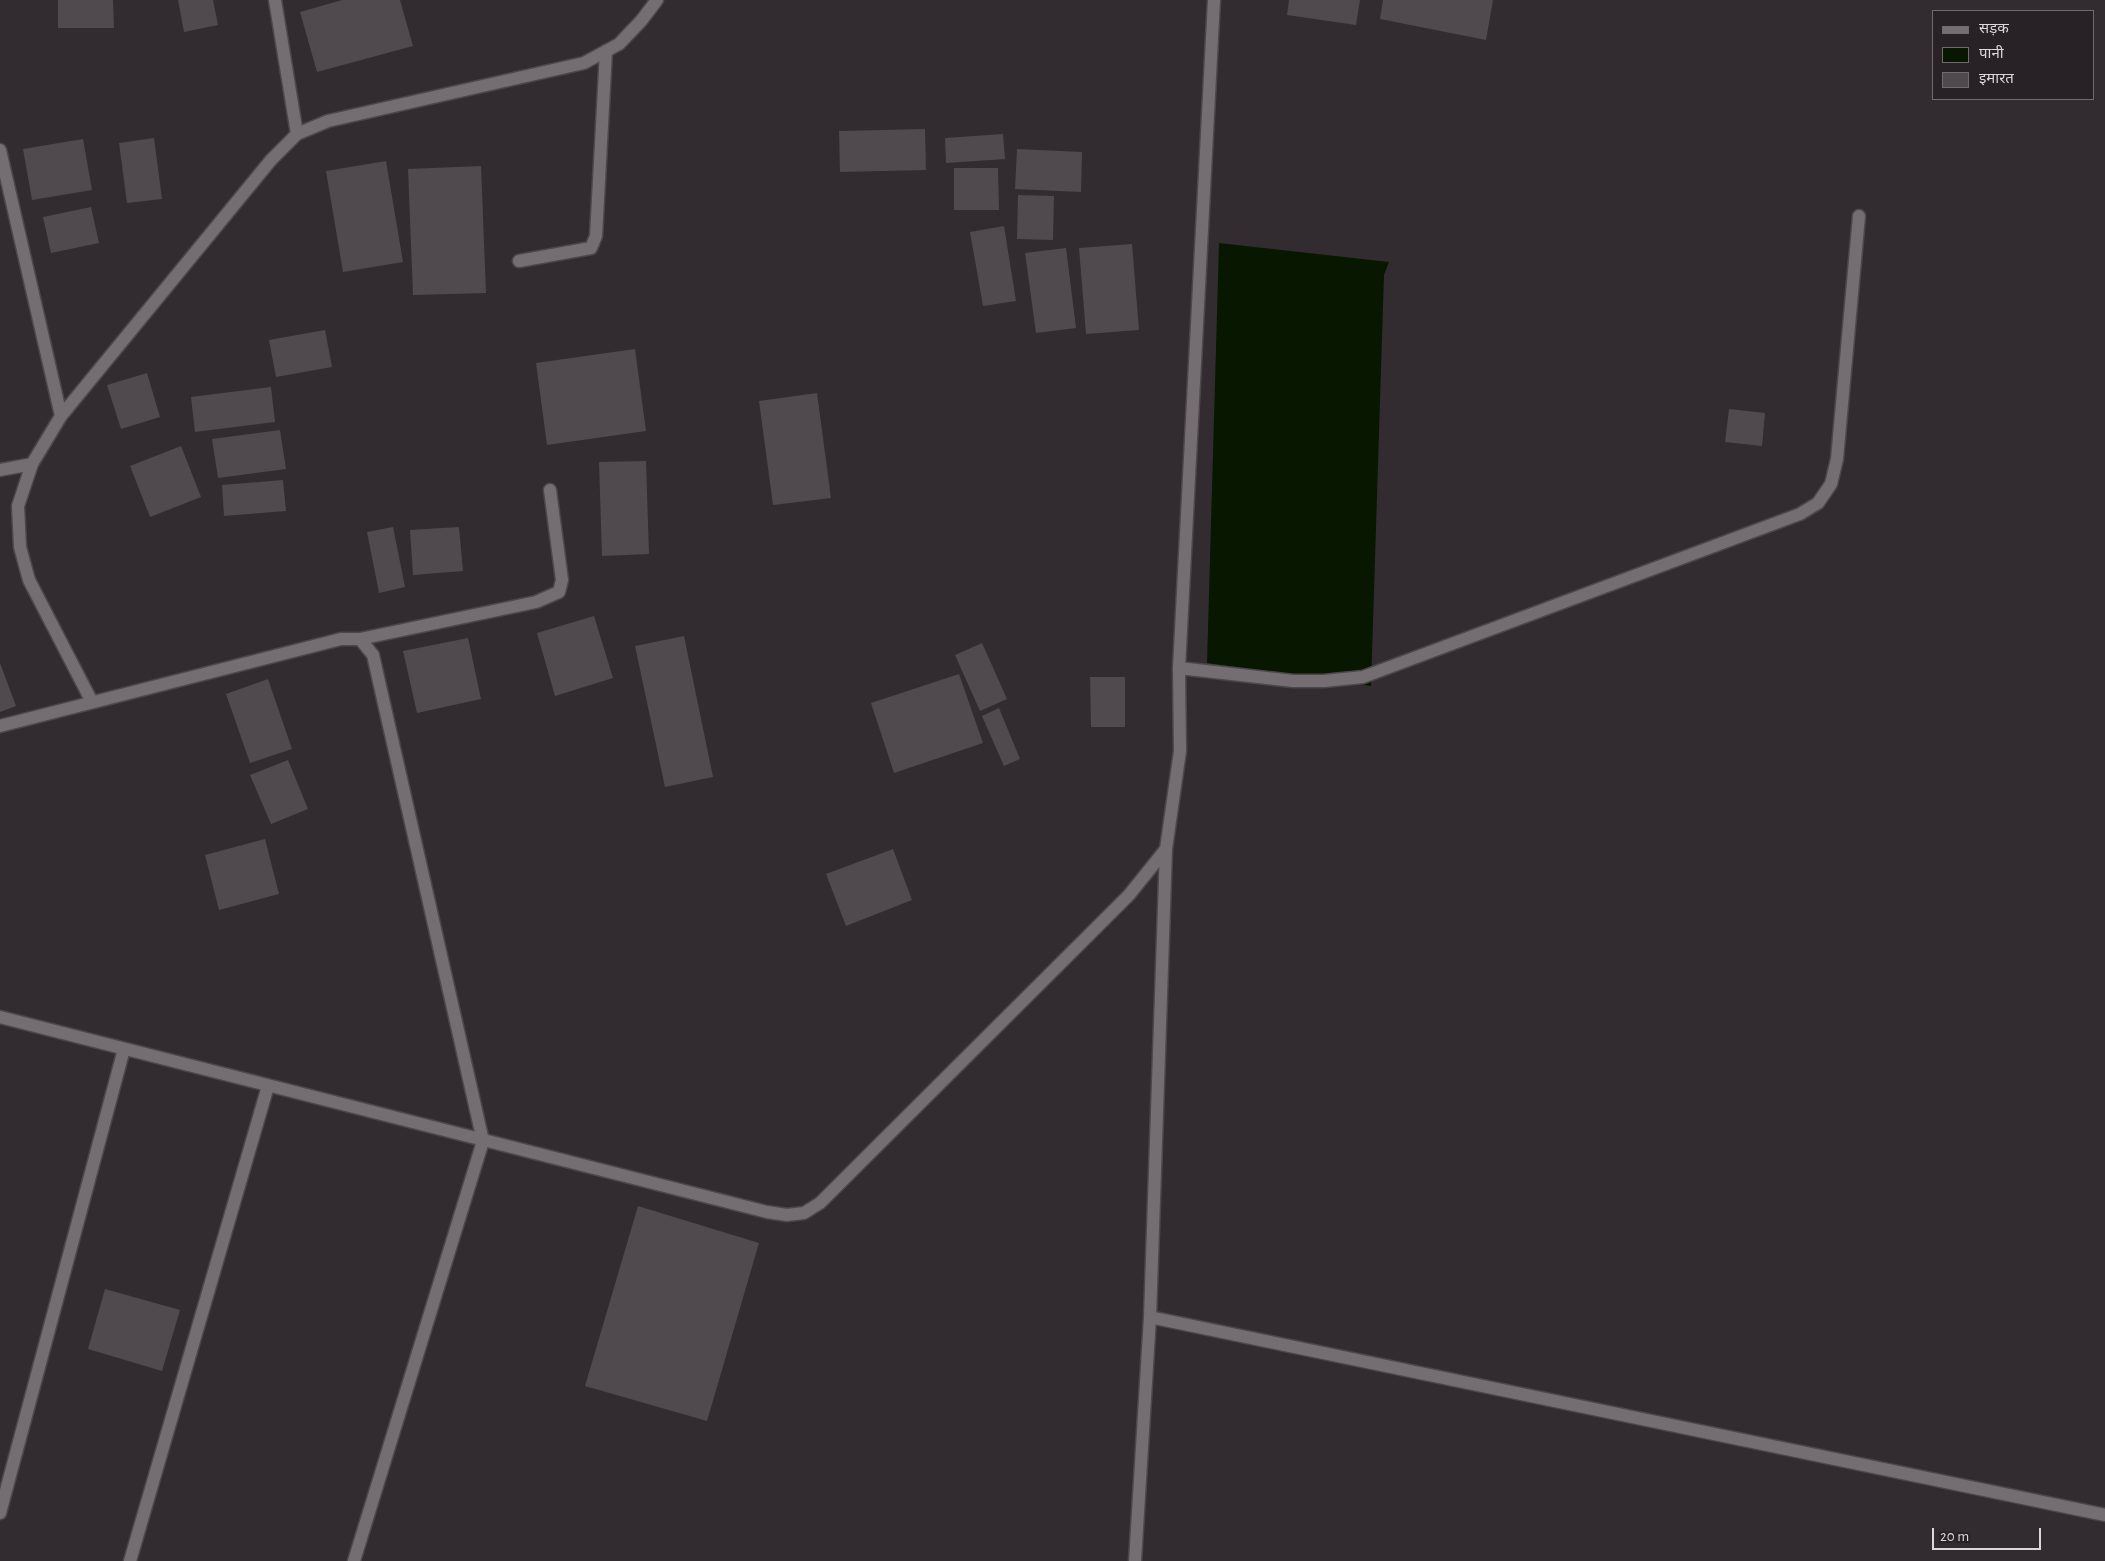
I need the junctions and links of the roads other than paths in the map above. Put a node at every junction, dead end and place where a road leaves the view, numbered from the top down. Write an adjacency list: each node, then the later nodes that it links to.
1 (275, 0): 5 (street)
2 (656, 0): 4 (street)
3 (1214, 0): 14 (street)
4 (606, 51): 5 (street); 8 (street)
5 (297, 134): 9 (street)
6 (0, 150): 9 (street)
7 (1859, 216): 14 (street)
8 (519, 260)
9 (61, 416): 10 (street)
10 (32, 464): 11 (street); 15 (street)
11 (0, 470)
12 (550, 490): 13 (street)
13 (360, 640): 15 (street); 21 (street)
14 (1179, 668): 17 (street)
15 (92, 702): 16 (street)
16 (0, 726)
17 (1166, 849): 21 (street); 22 (street)
18 (0, 1017): 19 (street)
19 (124, 1049): 20 (street); 23 (street)
20 (268, 1086): 21 (street); 25 (street)
21 (483, 1141): 26 (street)
22 (1150, 1317): 24 (street); 27 (street)
23 (0, 1513)
24 (2105, 1515)
25 (130, 1561)
26 (354, 1561)
27 (1136, 1561)

